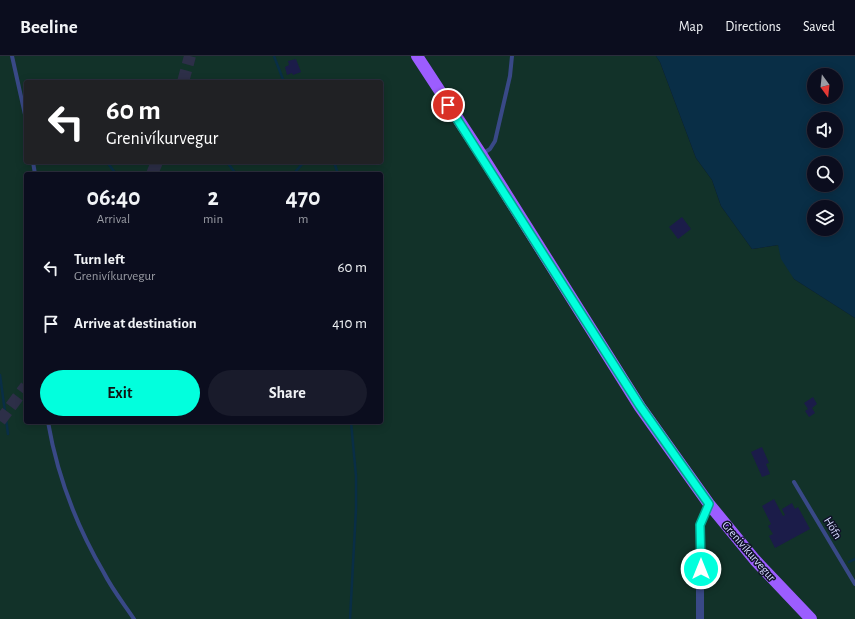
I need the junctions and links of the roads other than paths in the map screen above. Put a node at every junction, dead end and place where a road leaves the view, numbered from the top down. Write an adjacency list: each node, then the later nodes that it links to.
1 (12, 56): 4 (lane)
2 (417, 56): 5 (main road, Grenivíkurvegur)
3 (512, 56): 5 (lane)
4 (24, 110)
5 (481, 154): 8 (main road, Grenivíkurvegur)
6 (48, 424): 10 (lane)
7 (794, 482): 9 (lane, Höfn)
8 (709, 504): 11 (street); 12 (main road, Grenivíkurvegur)
9 (855, 584)
10 (134, 619)
11 (700, 619)
12 (811, 619)

